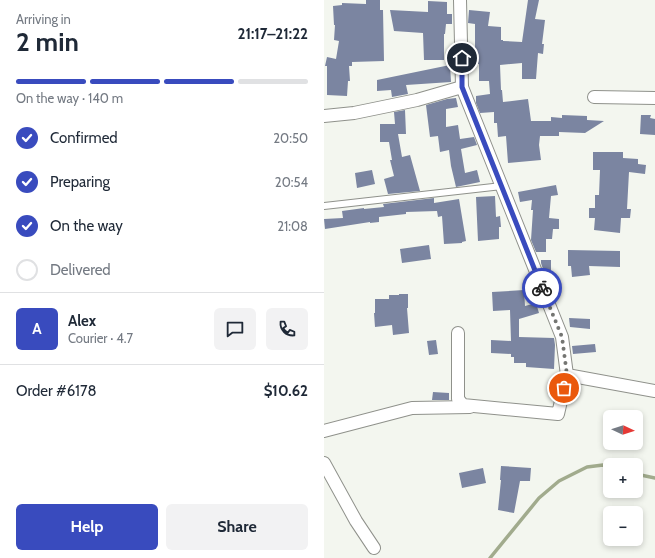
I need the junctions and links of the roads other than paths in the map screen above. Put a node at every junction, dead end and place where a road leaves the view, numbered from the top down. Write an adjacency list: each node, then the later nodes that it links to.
1 (460, 0): 2 (street)
2 (462, 87): 5 (street); 6 (street)
3 (594, 97): 4 (street)
4 (655, 98)
5 (324, 116)
6 (502, 186): 7 (lane); 9 (street)
7 (324, 206)
8 (458, 333): 11 (street)
9 (567, 375): 10 (street); 11 (street)
10 (655, 391)
11 (478, 407): 12 (street)
12 (324, 431)
13 (324, 463): 14 (street)
14 (374, 548)

